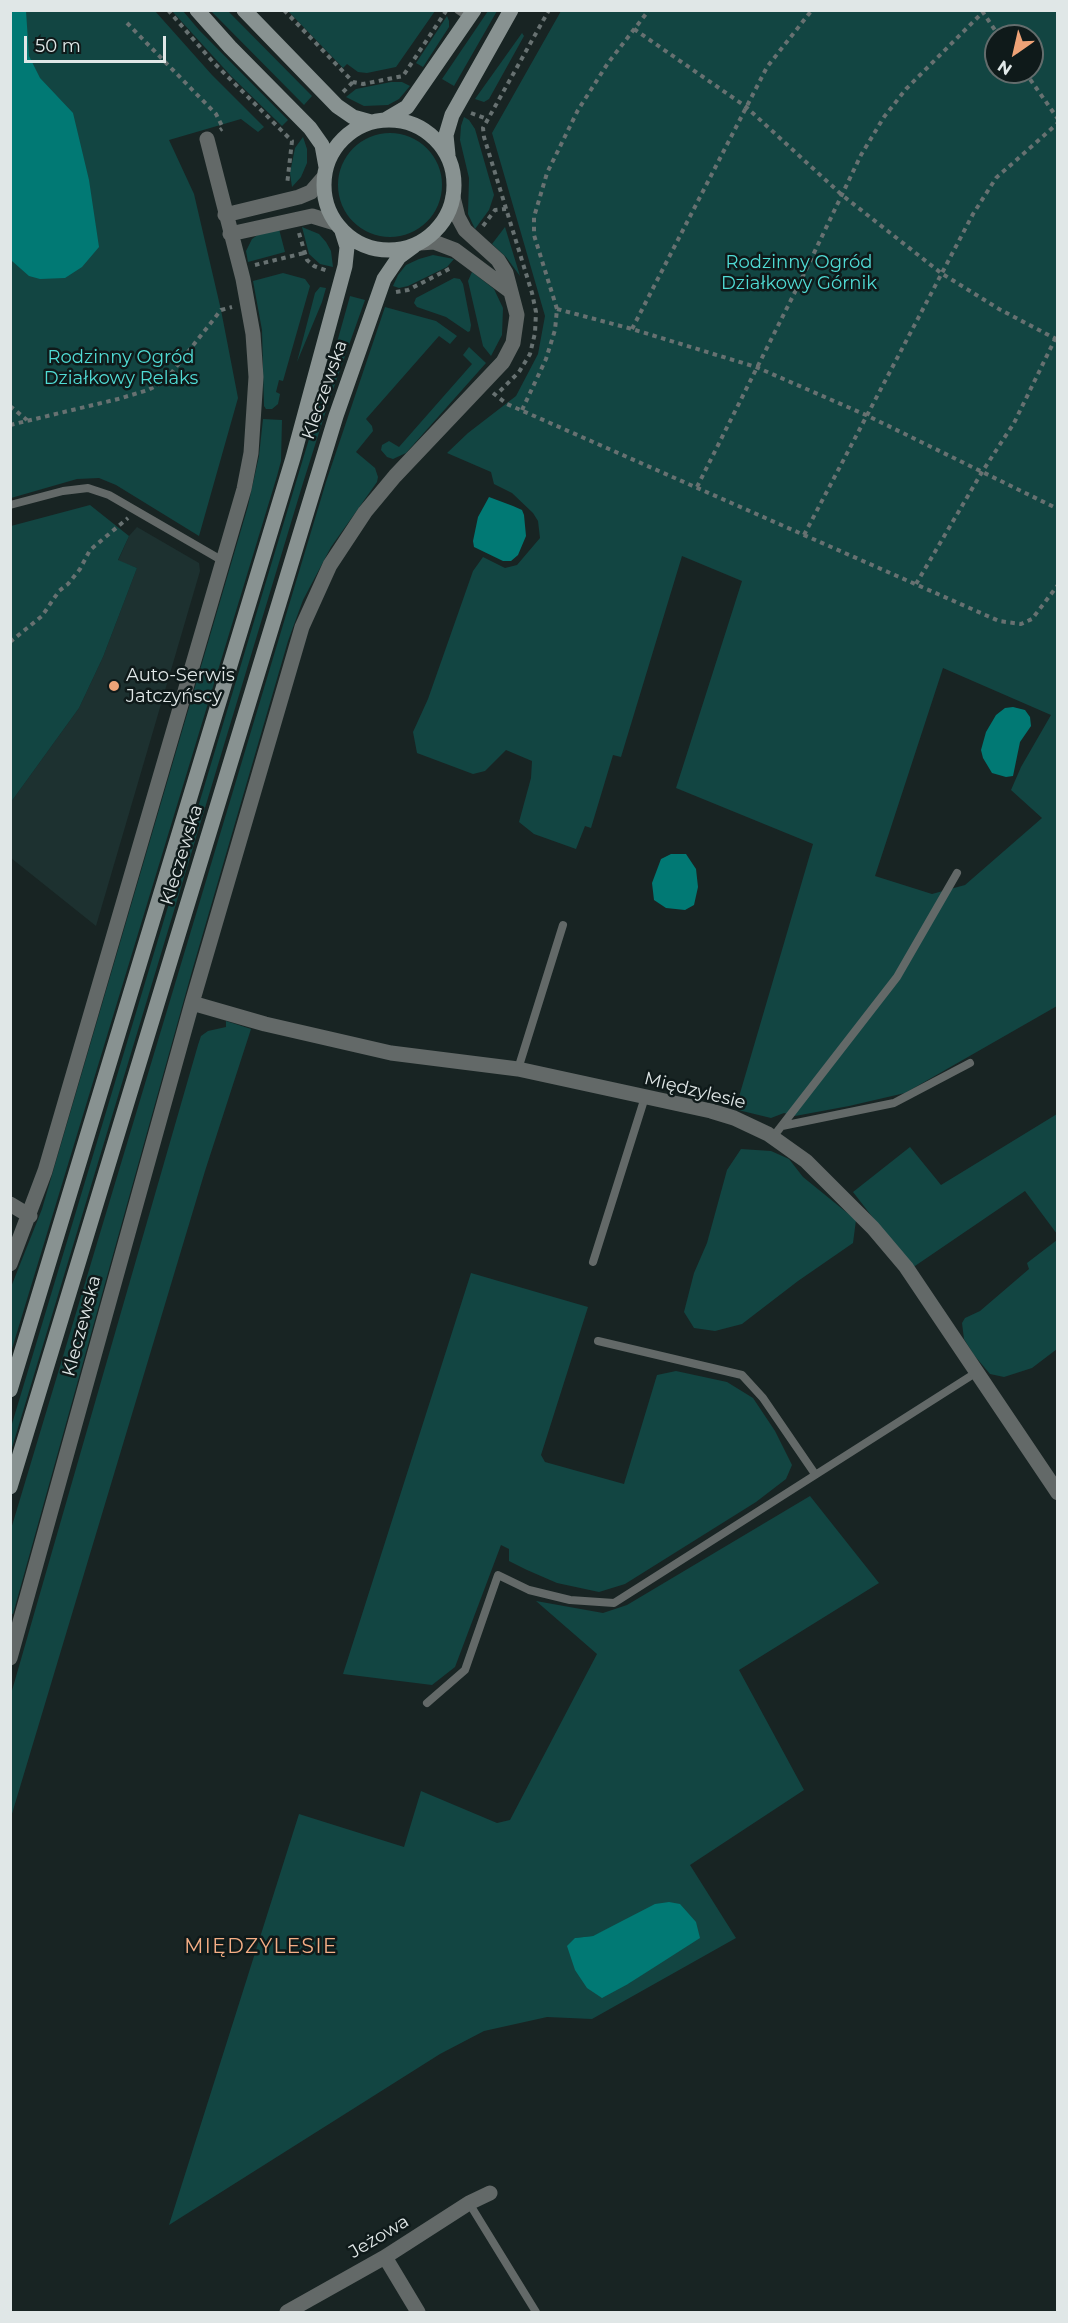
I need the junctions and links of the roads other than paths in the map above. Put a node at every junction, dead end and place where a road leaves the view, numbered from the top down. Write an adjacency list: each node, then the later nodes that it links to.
1 (197, 10): 8 (main road)
2 (244, 10): 5 (main road)
3 (511, 10): 7 (main road)
4 (467, 13): 5 (main road)
5 (378, 121): 7 (main road); 8 (main road)
6 (207, 139): 10 (street)
7 (449, 158): 9 (main road)
8 (325, 172): 10 (street); 11 (main road)
9 (453, 197): 13 (main road); 14 (street, Kleczewska)
10 (225, 215): 12 (street)
11 (339, 227): 12 (street); 13 (main road); 30 (main road, Kleczewska)
12 (230, 234): 16 (street)
13 (417, 244): 14 (street); 32 (main road, Kleczewska)
14 (510, 291): 19 (street, Kleczewska)
15 (10, 505): 16 (lane)
16 (223, 561): 25 (street)
17 (957, 873): 23 (lane)
18 (563, 925): 21 (lane)
19 (192, 1003): 21 (street, Międzylesie); 34 (street, Kleczewska)
20 (970, 1063): 23 (lane)
21 (518, 1069): 22 (street, Międzylesie)
22 (645, 1097): 23 (street, Międzylesie); 26 (lane)
23 (778, 1132): 29 (street, Międzylesie)
24 (10, 1204): 25 (street)
25 (30, 1216): 27 (street)
26 (593, 1262)
27 (10, 1264)
28 (598, 1341): 31 (lane)
29 (977, 1372): 31 (lane); 33 (street, Międzylesie)
30 (10, 1390)
31 (815, 1474): 35 (lane)
32 (10, 1487)
33 (1058, 1493)
34 (10, 1658)
35 (428, 1703)
36 (490, 2193): 37 (street, Jeżowa)
37 (469, 2203): 38 (street, Jeżowa); 41 (lane)
38 (385, 2257): 39 (street, Jeżowa); 40 (street)
39 (287, 2313)
40 (418, 2313)
41 (536, 2313)

